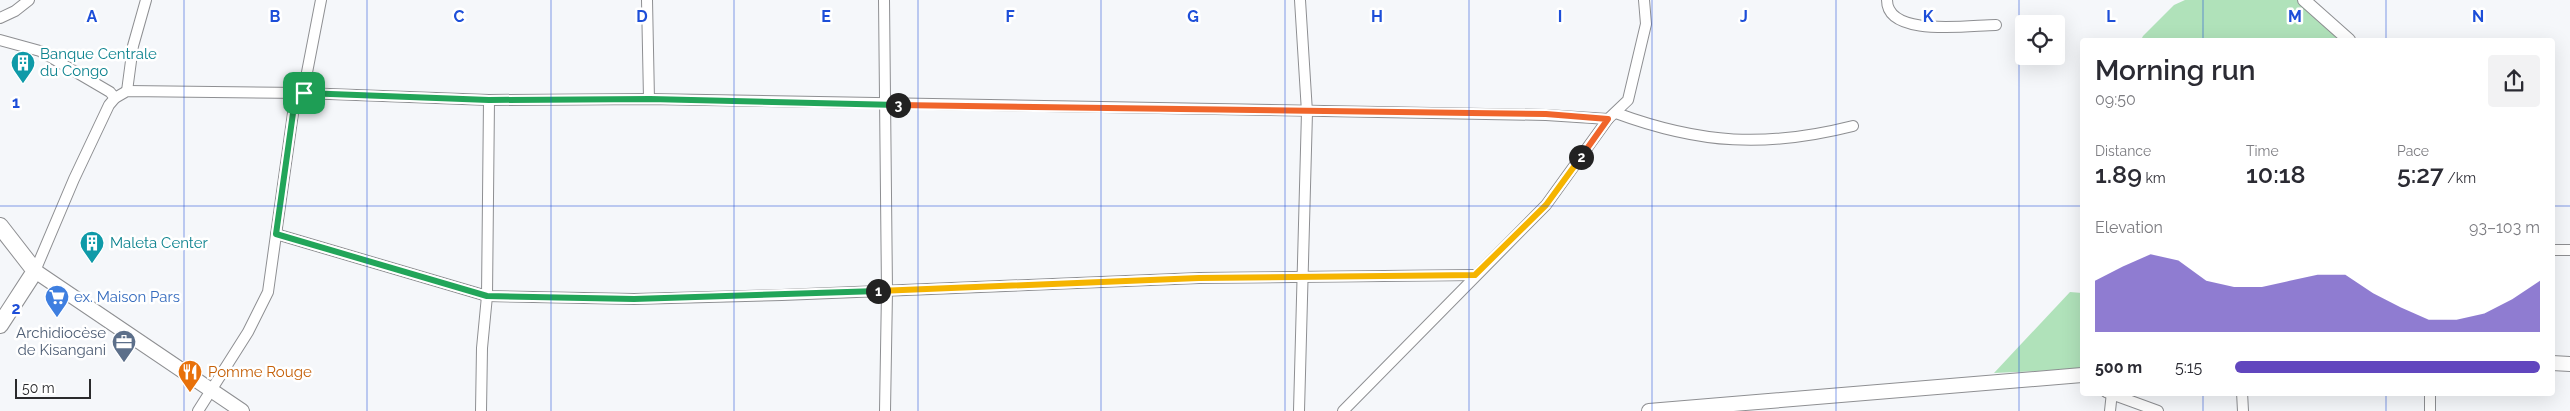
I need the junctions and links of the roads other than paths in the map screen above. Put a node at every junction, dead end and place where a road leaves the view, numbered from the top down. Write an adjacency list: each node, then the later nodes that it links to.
1 (29, 0): 10 (street)
2 (146, 0): 14 (street)
3 (321, 0): 15 (street)
4 (647, 0): 17 (street)
5 (884, 0): 19 (street)
6 (1300, 0): 20 (street)
7 (1644, 0): 21 (street)
8 (1887, 0): 11 (street)
9 (2304, 0): 12 (street)
10 (0, 18)
11 (1996, 25)
12 (2347, 38)
13 (0, 40): 16 (street)
14 (127, 92): 15 (street); 16 (street)
15 (304, 93): 18 (street); 24 (street)
16 (115, 98): 27 (street)
17 (650, 99): 18 (street); 19 (street)
18 (489, 100): 31 (street)
19 (884, 104): 20 (street); 30 (street)
20 (1307, 112): 21 (street); 29 (street)
21 (1612, 116): 22 (street); 28 (street)
22 (1853, 126)
23 (0, 226): 27 (highway)
24 (276, 234): 31 (street); 36 (street)
25 (2555, 250): 26 (street)
26 (2570, 250)
27 (35, 271): 32 (highway); 36 (main road)
28 (1475, 275): 29 (street); 47 (street)
29 (1303, 276): 30 (street); 46 (street)
30 (887, 291): 31 (street); 45 (street)
31 (487, 296): 44 (street)
32 (0, 325)
33 (2555, 363): 34 (main road)
34 (2570, 364)
35 (2078, 377): 41 (main road)
36 (211, 390): 42 (street); 43 (main road)
37 (2110, 396): 49 (street)
38 (2116, 396): 50 (street)
39 (2242, 396): 51 (street)
40 (2430, 396): 52 (street)
41 (1701, 409): 48 (main road)
42 (198, 411)
43 (242, 411)
44 (481, 411)
45 (884, 411)
46 (1299, 411)
47 (1343, 411)
48 (1649, 411)
49 (2110, 411)
50 (2158, 411)
51 (2243, 411)
52 (2430, 411)

